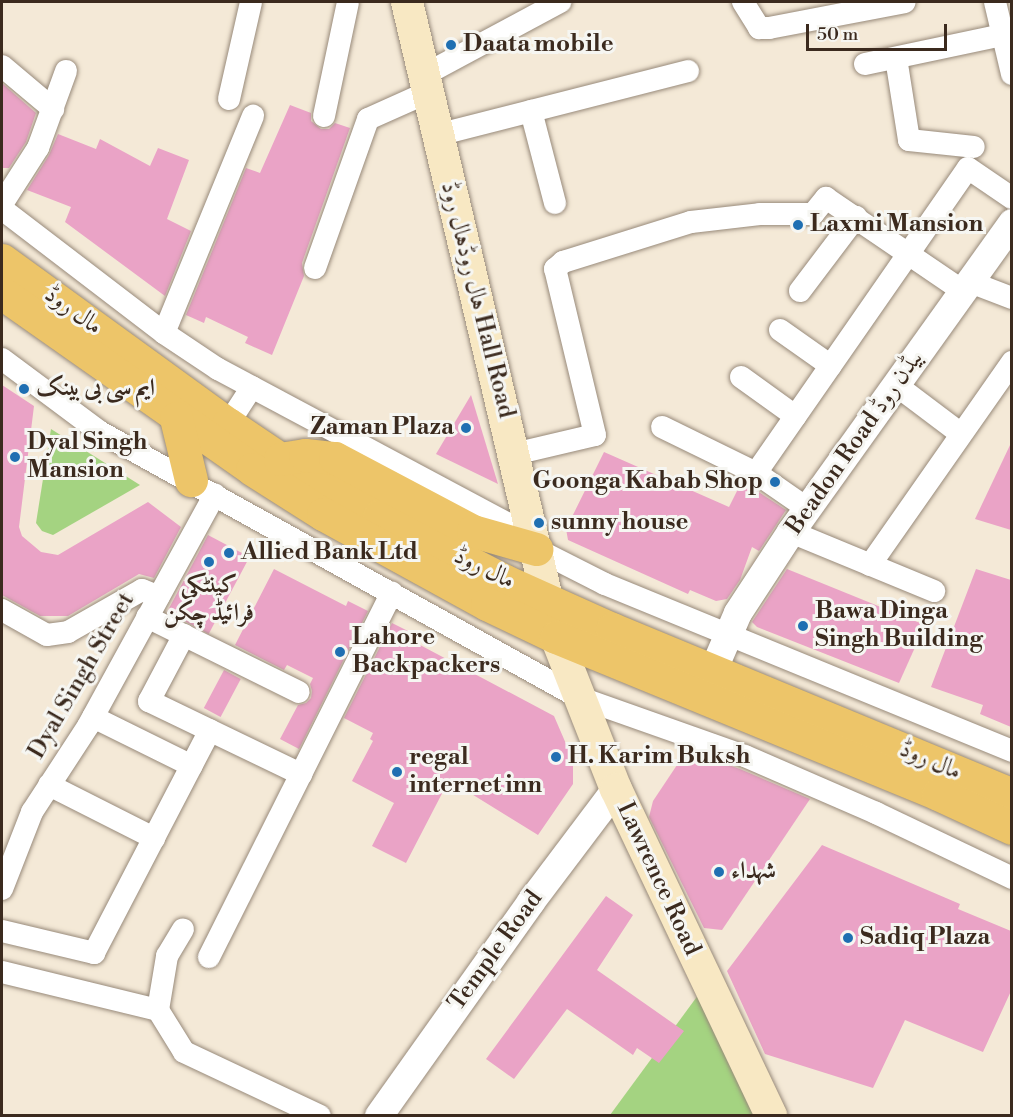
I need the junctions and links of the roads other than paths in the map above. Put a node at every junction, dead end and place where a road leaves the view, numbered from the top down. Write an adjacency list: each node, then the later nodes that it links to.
1 (251, 2): 17 (street)
2 (348, 2): 21 (street)
3 (407, 2): 16 (main road, ہال روڈہال روڈ Hall Road)
4 (743, 2): 8 (street)
5 (905, 2): 8 (street)
6 (995, 2): 9 (street)
7 (547, 5): 16 (street)
8 (874, 5)
9 (1007, 34): 10 (street); 15 (street)
10 (896, 57): 11 (street); 23 (street)
11 (865, 64)
12 (2, 66): 18 (street)
13 (66, 71): 18 (street)
14 (688, 71): 19 (street)
15 (1011, 74)
16 (424, 85): 22 (main road, ہال روڈہال روڈ Hall Road); 32 (street)
17 (229, 99)
18 (53, 109): 26 (street)
19 (531, 111): 22 (street); 25 (street)
20 (253, 116): 38 (street)
21 (324, 116)
22 (437, 135): 50 (main road, ہال روڈہال روڈ Hall Road)
23 (974, 147)
24 (1011, 198): 30 (street)
25 (555, 203)
26 (2, 204)
27 (2, 209): 38 (street)
28 (856, 217): 30 (street); 34 (street); 50 (street)
29 (1011, 223): 33 (street, Beadon Road بیڈن روڈ)
30 (909, 254): 33 (street); 41 (street)
31 (2, 260): 47 (main road, مال روڈ)
32 (315, 268)
33 (966, 286): 36 (street); 43 (street, Beadon Road بیڈن روڈ)
34 (800, 291)
35 (2, 293): 46 (main road, مال روڈ)
36 (1011, 298)
37 (780, 330): 41 (street)
38 (164, 333): 44 (street)
39 (2, 359): 53 (street)
40 (1011, 362): 49 (street)
41 (831, 366): 45 (street)
42 (741, 377): 45 (street)
43 (896, 385): 49 (street); 54 (street, Beadon Road بیڈن روڈ)
44 (252, 387): 47 (street); 56 (street)
45 (795, 416): 52 (street)
46 (176, 418): 53 (main road); 66 (main road, مال روڈ)
47 (228, 424): 51 (main road, مال روڈ)
48 (662, 427): 52 (street)
49 (961, 434): 57 (street)
50 (514, 454): 56 (main road, ہال روڈہال روڈ Hall Road)
51 (280, 459): 56 (main road); 61 (main road, مال روڈ)
52 (756, 472): 54 (street)
53 (203, 487): 59 (street); 60 (street, Dyal Singh Street)
54 (808, 509): 55 (street, Beadon Road بیڈن روڈ)
55 (791, 532): 57 (street); 64 (street, Beadon Road بیڈن روڈ)
56 (536, 549): 61 (main road, ہال روڈہال روڈ Hall Road); 64 (street)
57 (870, 565): 58 (street)
58 (934, 591)
59 (392, 592): 69 (street); 74 (street)
60 (159, 597): 62 (street); 63 (street, Dyal Singh Street)
61 (547, 598): 66 (main road, ہال روڈہال روڈ Hall Road); 67 (main road, مال روڈ)
62 (2, 613)
63 (147, 617): 65 (street); 70 (street, Dyal Singh Street)
64 (728, 633): 67 (street, Beadon Road بیڈن روڈ); 72 (street)
65 (184, 635): 68 (street); 71 (street)
66 (556, 638): 69 (main road, Lawrence Road); 78 (main road, مال روڈ)
67 (713, 671): 77 (main road, مال روڈ)
68 (299, 692)
69 (578, 697): 76 (main road, Lawrence Road); 80 (street)
70 (93, 717): 73 (street); 75 (street, Dyal Singh Street)
71 (210, 730): 73 (street); 74 (street)
72 (1011, 751)
73 (192, 766): 79 (street)
74 (301, 774): 84 (street)
75 (50, 785): 79 (street); 81 (street, Dyal Singh Street)
76 (616, 789): 88 (street, Temple Road); 89 (main road, Lawrence Road)
77 (1011, 795)
78 (1011, 828)
79 (154, 838): 83 (street)
80 (1011, 878)
81 (2, 889)
82 (183, 929): 86 (street)
83 (2, 932)
84 (209, 957)
85 (2, 972): 86 (street)
86 (158, 1010): 87 (street)
87 (320, 1116)
88 (379, 1116)
89 (771, 1116)

